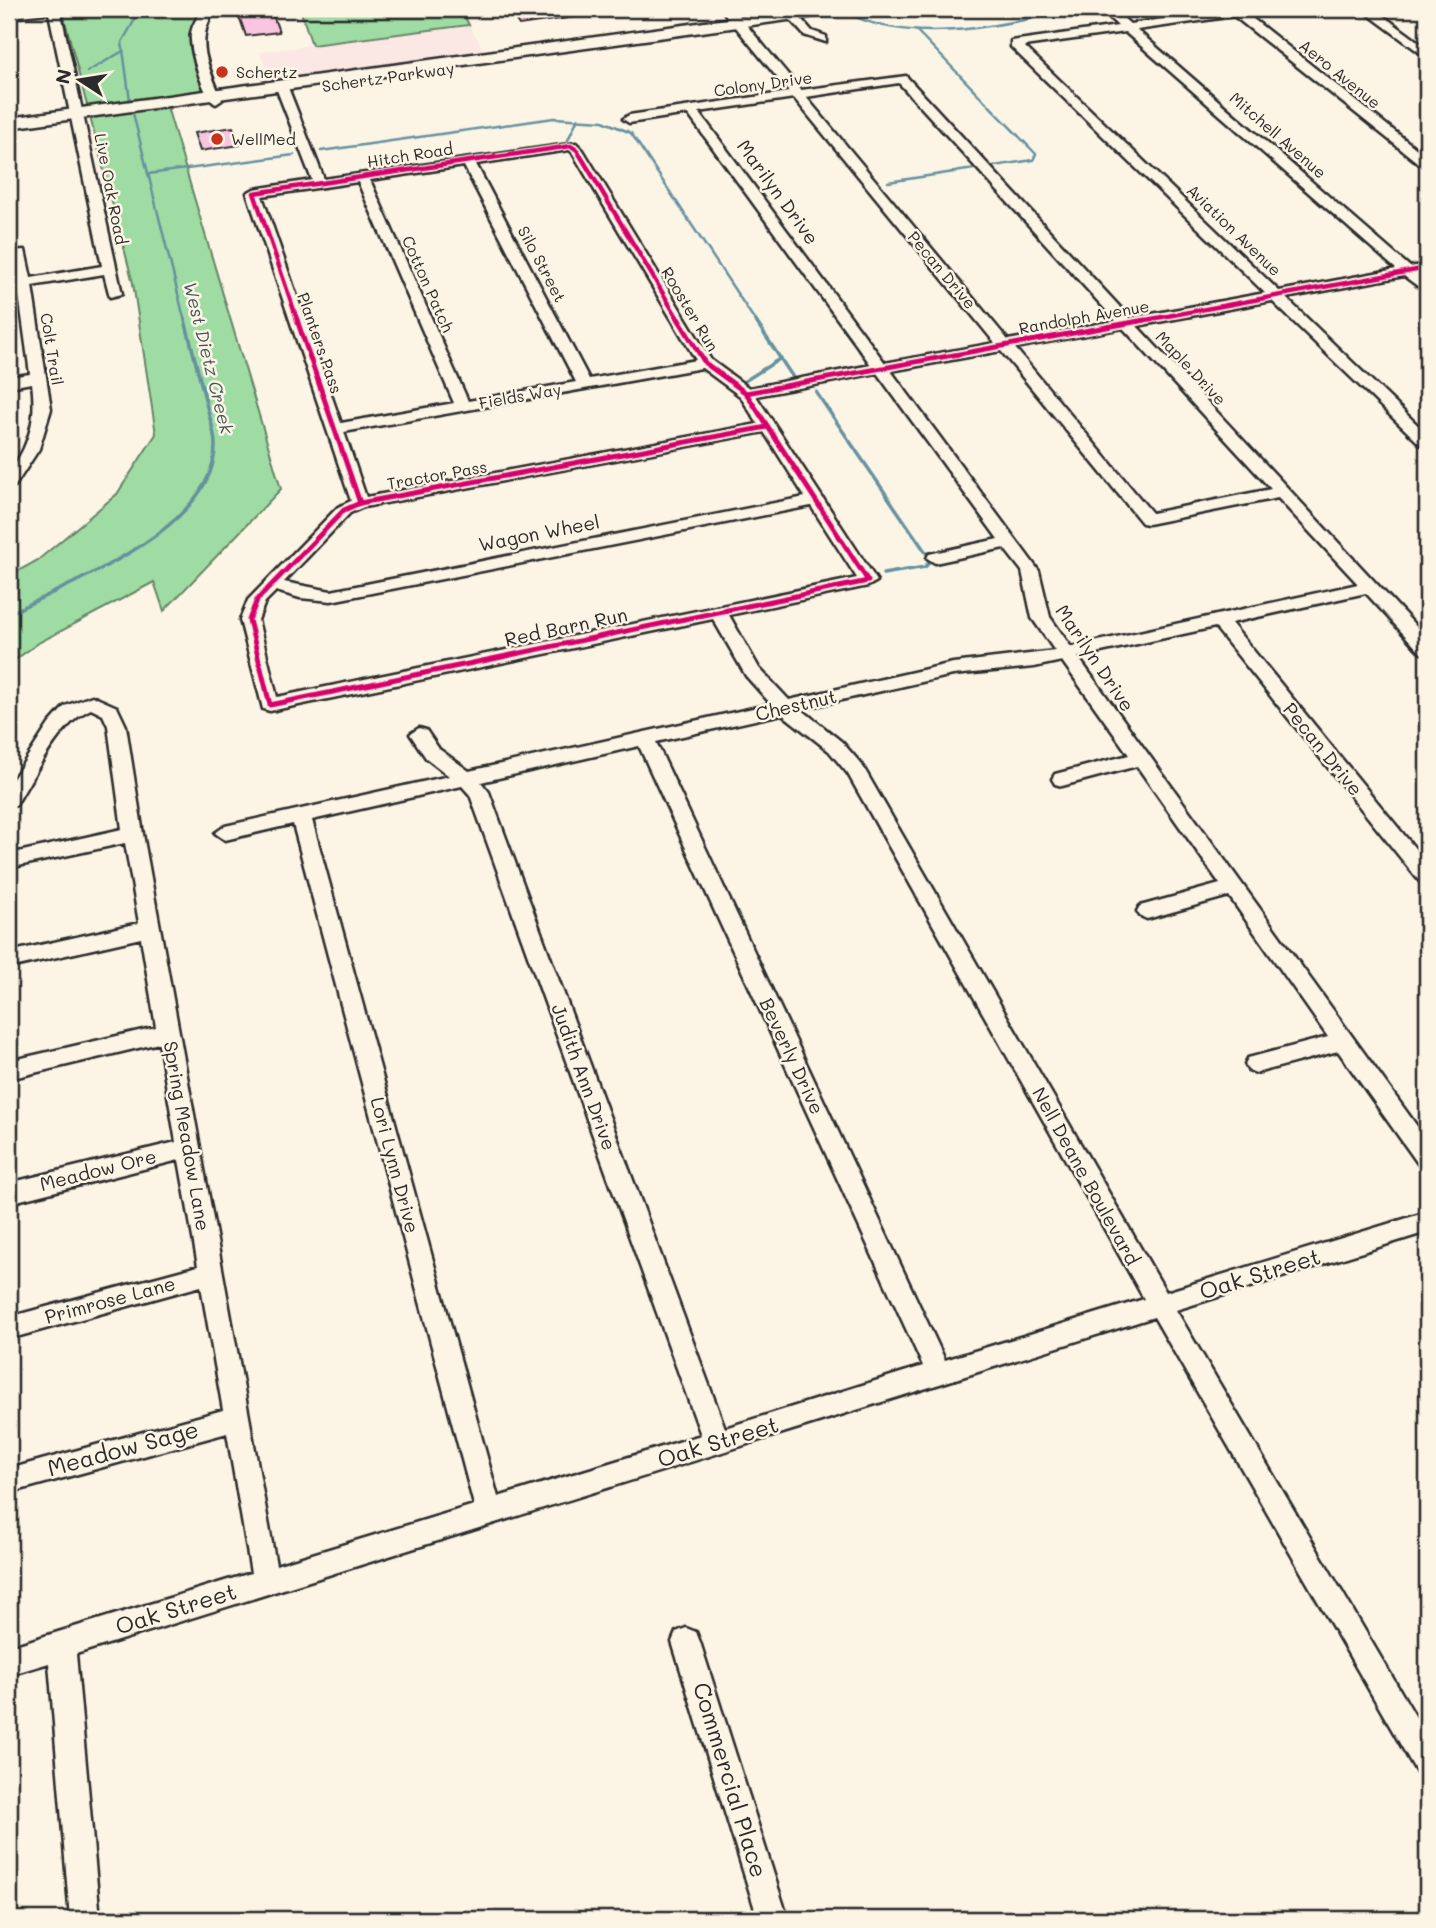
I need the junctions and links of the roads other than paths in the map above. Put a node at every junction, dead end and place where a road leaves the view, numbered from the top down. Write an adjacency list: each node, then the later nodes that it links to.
1 (53, 9): 8 (street); 19 (street, Live Oak Road)
2 (210, 9): 17 (street)
3 (831, 9): 9 (main road, Schertz Parkway)
4 (1106, 9): 11 (street, Mitchell Avenue)
5 (1258, 9): 7 (street)
6 (1367, 9): 13 (street)
7 (1235, 10): 11 (street); 25 (street, Aero Avenue)
8 (9, 14)
9 (791, 14): 10 (main road, Schertz Parkway); 12 (street)
10 (732, 15): 15 (main road, Schertz Parkway); 16 (street, Pecan Drive)
11 (1129, 28): 32 (street, Mitchell Avenue); 36 (street, Aviation Avenue)
12 (822, 39)
13 (1427, 54)
14 (902, 79): 16 (street, Colony Drive); 39 (street, Maple Drive)
15 (282, 88): 17 (main road, Schertz Parkway); 27 (street)
16 (799, 95): 18 (street, Colony Drive); 40 (street, Pecan Drive)
17 (215, 97): 19 (main road, Schertz Parkway)
18 (692, 111): 20 (street, Colony Drive); 42 (street, Marilyn Drive)
19 (79, 115): 21 (main road, Schertz Parkway); 22 (main road, Schertz Parkway); 31 (street, Live Oak Road)
20 (629, 120)
21 (9, 123)
22 (9, 130)
23 (571, 146): 24 (street, Hitch Road); 41 (street, Rooster Run)
24 (467, 160): 26 (street, Hitch Road); 45 (street, Silo Street)
25 (1427, 163)
26 (362, 176): 27 (street, Hitch Road); 47 (street, Cotton Patch)
27 (319, 182): 28 (street, Hitch Road)
28 (254, 193): 49 (street, Planters Pass)
29 (14, 254): 33 (street, Colt Trail)
30 (1427, 268): 32 (street, Randolph Avenue)
31 (110, 269): 33 (street); 35 (street, Live Oak Road)
32 (1408, 271): 34 (street, Mitchell Avenue); 36 (street, Randolph Avenue)
33 (24, 282): 37 (street, Colt Trail)
34 (1427, 289)
35 (115, 294)
36 (1277, 296): 39 (street, Randolph Avenue); 50 (street, Aviation Avenue)
37 (29, 312): 38 (street); 43 (street, Colt Trail)
38 (9, 315)
39 (1125, 324): 40 (street, Randolph Avenue); 52 (street, Maple Drive)
40 (1005, 346): 42 (street, Randolph Avenue); 52 (street, Pecan Drive)
41 (705, 363): 45 (street, Fields Way); 46 (street, Rooster Run)
42 (882, 368): 46 (street, Randolph Avenue); 55 (street, Marilyn Drive)
43 (39, 377): 44 (street); 51 (street, Colt Trail)
44 (9, 382)
45 (585, 385): 47 (street, Fields Way)
46 (746, 393): 48 (street, Rooster Run)
47 (463, 406): 49 (street, Fields Way)
48 (767, 427): 53 (street, Rooster Run); 54 (street, Tractor Pass)
49 (335, 429): 54 (street, Planters Pass)
50 (1427, 442)
51 (9, 483)
52 (1282, 492): 59 (street, Maple Drive)
53 (815, 500): 57 (street, Rooster Run); 58 (street, Wagon Wheel)
54 (360, 503): 58 (street, Tractor Pass)
55 (1009, 542): 56 (street); 63 (street, Marilyn Drive)
56 (935, 558)
57 (867, 581): 60 (street, Red Barn Run)
58 (272, 584): 64 (street, Tractor Pass)
59 (1369, 586): 61 (street, Chestnut); 62 (street, Maple Drive)
60 (718, 612): 64 (street, Red Barn Run); 65 (street, Nell Deane Boulevard)
61 (1219, 620): 63 (street, Chestnut); 76 (street, Pecan Drive)
62 (1427, 649)
63 (1066, 654): 65 (street, Chestnut); 68 (street, Marilyn Drive)
64 (270, 705)
65 (788, 707): 67 (street, Chestnut); 90 (street, Nell Deane Boulevard)
66 (419, 734): 69 (street, Judith Ann Drive)
67 (646, 740): 69 (street, Chestnut); 92 (street, Beverly Drive)
68 (1140, 759): 70 (street); 77 (street, Marilyn Drive)
69 (466, 779): 72 (street, Chestnut); 94 (street, Judith Ann Drive)
70 (1062, 779)
71 (9, 800): 73 (street, Spring Meadow Lane)
72 (301, 817): 74 (street, Chestnut); 96 (street, Lori Lynn Drive)
73 (133, 834): 75 (street); 79 (street, Spring Meadow Lane)
74 (225, 834)
75 (9, 861)
76 (1427, 877)
77 (1232, 888): 78 (street); 82 (street, Marilyn Drive)
78 (1147, 911)
79 (151, 928): 80 (street); 81 (street, Spring Meadow Lane)
80 (9, 960)
81 (169, 1032): 84 (street); 85 (street, Spring Meadow Lane)
82 (1344, 1041): 83 (street); 86 (street, Marilyn Drive)
83 (1256, 1065)
84 (9, 1070)
85 (188, 1148): 87 (street, Meadow Ore); 89 (street, Spring Meadow Lane)
86 (1427, 1158)
87 (9, 1193)
88 (1427, 1222): 90 (street, Oak Street)
89 (211, 1273): 91 (street, Primrose Lane); 93 (street, Spring Meadow Lane)
90 (1158, 1305): 92 (street, Oak Street); 101 (street, Nell Deane Boulevard)
91 (9, 1328)
92 (939, 1373): 94 (street, Oak Street)
93 (237, 1418): 95 (street, Meadow Sage); 97 (street, Spring Meadow Lane)
94 (717, 1442): 96 (street, Oak Street)
95 (9, 1481)
96 (489, 1513): 97 (street, Oak Street)
97 (266, 1582): 99 (street, Oak Street)
98 (686, 1642): 103 (street, Commercial Place)
99 (61, 1645): 100 (street, Oak Street); 102 (street)
100 (9, 1661)
101 (1427, 1763)
102 (85, 1919)
103 (773, 1919)

